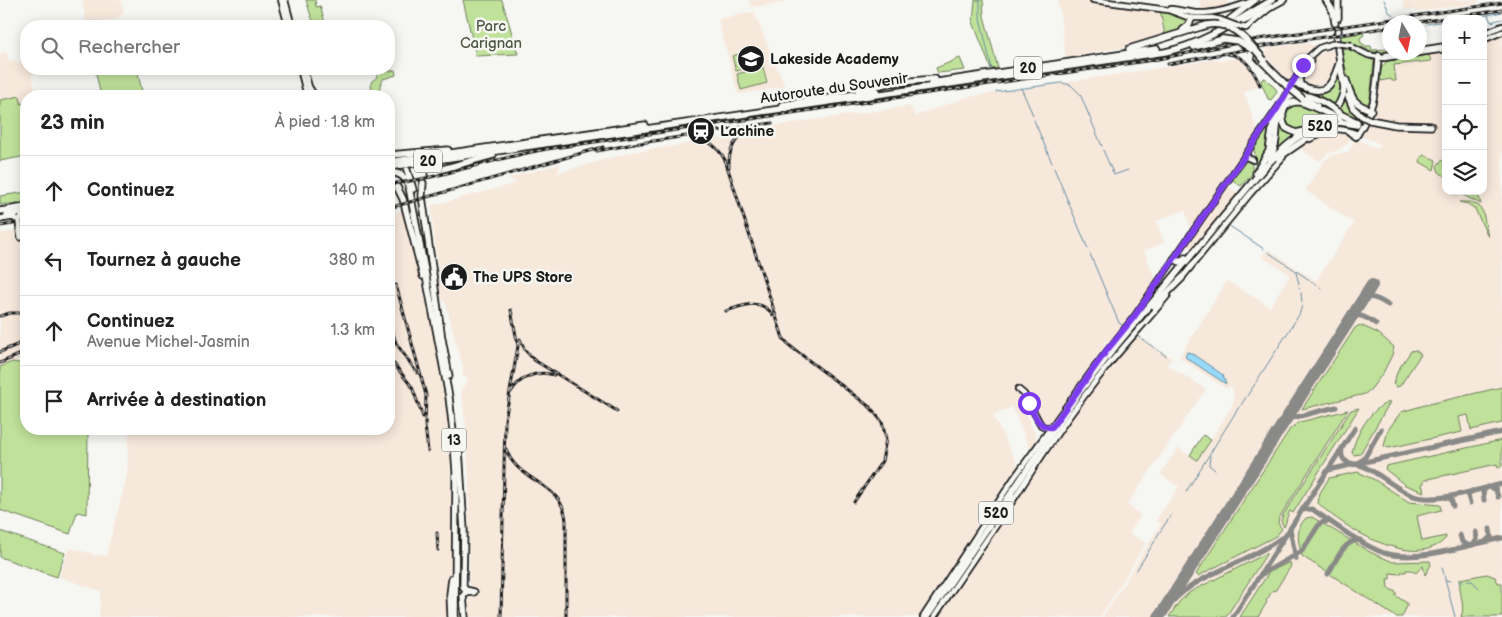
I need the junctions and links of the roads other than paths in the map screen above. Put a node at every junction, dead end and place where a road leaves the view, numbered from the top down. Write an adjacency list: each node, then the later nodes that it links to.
1 (281, 0): 12 (main road)
2 (285, 0): 13 (main road)
3 (1094, 0): 11 (main road)
4 (1255, 0): 11 (main road); 14 (highway)
5 (1264, 0): 14 (highway, Autoroute du Souvenir / 20)
6 (1272, 0): 14 (highway, Autoroute du Souvenir / 20)
7 (1284, 0): 10 (main road)
8 (1326, 0): 16 (highway, 520)
9 (1338, 0): 16 (highway, 520)
10 (1271, 7): 14 (highway); 14 (main road, bridge)
11 (1193, 15): 14 (main road); 19 (highway)
12 (288, 20)
13 (289, 20)
14 (1224, 24): 29 (highway, Autoroute du Souvenir / 20)
15 (1502, 26): 17 (main road)
16 (1337, 30): 33 (highway, 520); 38 (highway, 520)
17 (1487, 32)
18 (1502, 32): 20 (main road)
19 (1167, 38): 29 (highway); 31 (highway, bridge)
20 (1487, 38)
21 (1335, 44): 27 (main road, bridge); 32 (main road); 40 (main road)
22 (1442, 47): 24 (main road)
23 (1442, 48): 25 (main road)
24 (1427, 49)
25 (1427, 51)
26 (1382, 55): 27 (main road)
27 (1378, 56): 28 (main road); 36 (main road); 49 (main road)
28 (1382, 57)
29 (1099, 59): 31 (highway, bridge); 37 (highway, Autoroute du Souvenir / 20)
30 (1388, 60): 36 (main road)
31 (1263, 61): 40 (highway)
32 (1310, 61): 39 (highway)
33 (1340, 62): 39 (highway); 53 (highway, 520)
34 (302, 75): 42 (main road)
35 (306, 75): 41 (main road)
36 (1377, 75): 49 (main road)
37 (956, 81): 43 (highway, Autoroute du Souvenir / 20); 44 (highway); 46 (highway)
38 (1345, 81): 49 (highway); 54 (highway, bridge); 62 (highway, 520)
39 (1300, 84): 40 (highway)
40 (1288, 85): 45 (highway, bridge); 48 (main road)
41 (310, 89)
42 (305, 90)
43 (896, 90): 44 (highway, Autoroute du Souvenir / 20); 46 (highway, Autoroute du Souvenir / 20)
44 (851, 94): 57 (highway, Autoroute du Souvenir / 20)
45 (1304, 98): 47 (highway); 50 (highway)
46 (844, 100): 55 (highway, Autoroute du Souvenir / 20)
47 (1318, 108): 51 (highway, bridge); 53 (highway)
48 (1277, 109): 56 (main road); 69 (highway)
49 (1370, 109): 80 (main road)
50 (1330, 110): 51 (highway, bridge); 62 (highway)
51 (1340, 118): 52 (highway); 62 (highway)
52 (1357, 124)
53 (1316, 126): 62 (highway, 520)
54 (1428, 126)
55 (525, 147): 57 (highway, Autoroute du Souvenir / 20); 67 (highway)
56 (1250, 148): 59 (main road); 64 (main road)
57 (467, 153): 58 (highway); 60 (highway, Autoroute du Souvenir / 20); 63 (highway, Autoroute du Souvenir / 20)
58 (395, 154)
59 (1246, 157): 61 (main road); 64 (main road)
60 (395, 159)
61 (1253, 160)
62 (1267, 167): 69 (highway, 520); 81 (highway, 520)
63 (395, 169)
64 (1236, 169): 79 (main road)
65 (407, 170): 71 (highway)
66 (395, 173): 71 (highway)
67 (431, 174)
68 (423, 183): 82 (highway)
69 (1251, 184): 78 (highway, 520)
70 (397, 187): 82 (highway)
71 (411, 189): 82 (highway, 13)
72 (20, 208): 73 (highway)
73 (0, 211)
74 (20, 215): 75 (highway)
75 (0, 217): 76 (highway)
76 (19, 221): 77 (highway, bridge)
77 (20, 230)
78 (1208, 236): 79 (highway); 84 (highway, 520)
79 (1172, 259): 83 (main road)
80 (1182, 278): 81 (highway); 87 (main road)
81 (1149, 310): 87 (highway, 520)
82 (440, 340): 89 (highway, 13); 96 (highway, 13)
83 (1112, 344): 84 (highway); 86 (main road)
84 (1101, 365): 87 (highway, 520)
85 (1018, 390): 86 (main road)
86 (1052, 427): 87 (main road)
87 (1049, 438): 88 (highway, 520)
88 (1044, 445): 90 (highway, 520); 91 (main road); 92 (highway, 520); 93 (main road)
89 (459, 448): 101 (highway, 13); 102 (highway)
90 (1027, 468): 91 (highway); 95 (highway, 520)
91 (1010, 484): 94 (main road)
92 (1013, 493): 93 (highway); 97 (highway, 520)
93 (1005, 512): 97 (main road)
94 (975, 537): 95 (highway); 97 (main road)
95 (965, 559): 97 (highway, 520)
96 (454, 564): 99 (highway); 100 (highway, 13)
97 (959, 571): 98 (highway, 520)
98 (954, 578): 103 (highway, 520); 104 (main road)
99 (451, 617)
100 (455, 617)
101 (459, 617)
102 (465, 617)
103 (926, 617)
104 (934, 617)

